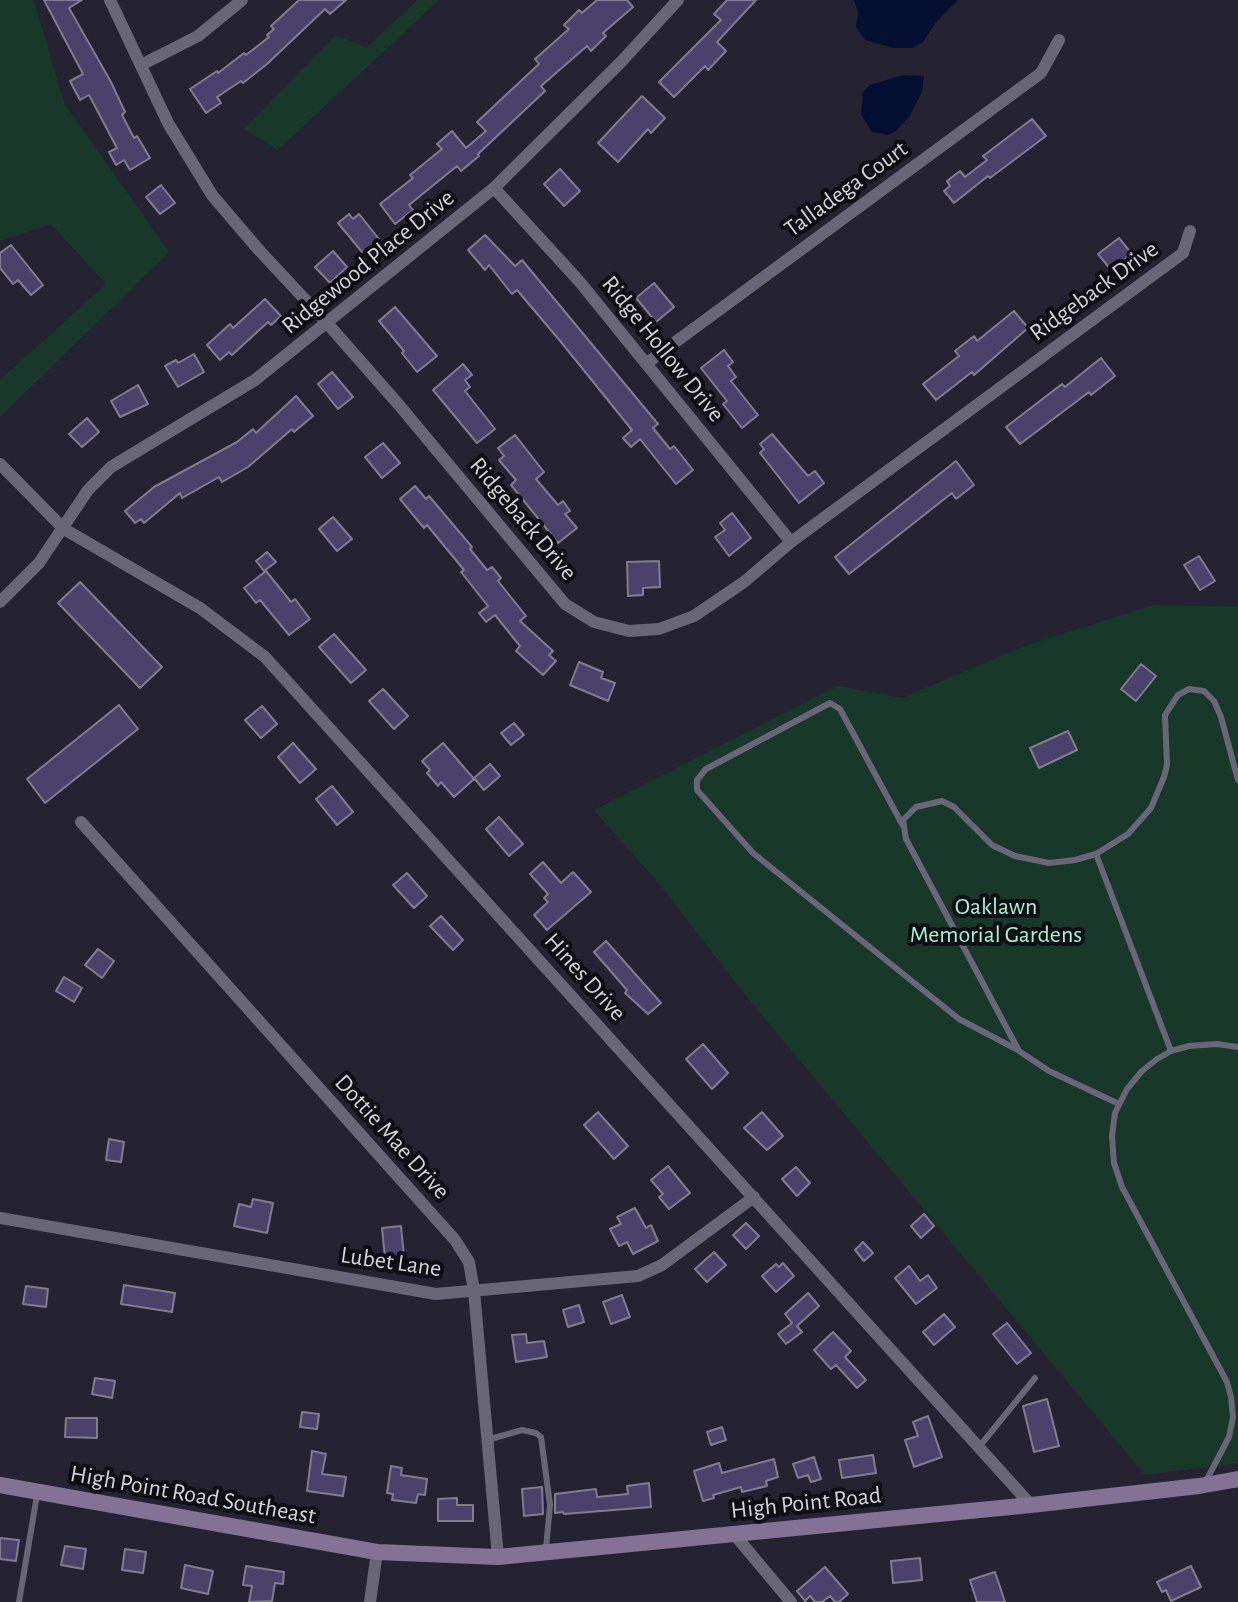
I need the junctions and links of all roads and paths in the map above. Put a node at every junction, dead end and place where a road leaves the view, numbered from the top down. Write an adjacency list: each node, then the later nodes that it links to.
1 (110, 0): 5 (street, Ridgeback Drive)
2 (242, 0): 5 (street)
3 (678, 0): 6 (street, Ridgewood Place Drive)
4 (1059, 40): 9 (street, Talladega Court)
5 (141, 65): 8 (street, Ridgeback Drive)
6 (494, 188): 8 (street, Ridgewood Place Drive); 9 (street, Ridge Hollow Drive)
7 (1190, 231): 12 (street, Ridgeback Drive)
8 (327, 323): 11 (street, Ridgewood Place Drive); 12 (street, Ridgeback Drive)
9 (647, 363): 12 (street, Ridge Hollow Drive)
10 (0, 464): 11 (street, Hines Drive)
11 (64, 529): 13 (street, Ridgewood Place Drive); 22 (street, Hines Drive)
12 (791, 542)
13 (0, 602)
14 (1238, 780): 17 (lane)
15 (81, 822): 24 (street, Dottie Mae Drive)
16 (902, 825): 17 (lane); 19 (lane); 19 (lane)
17 (1096, 854): 20 (lane)
18 (1238, 1047): 20 (lane)
19 (1019, 1051): 21 (lane)
20 (1171, 1051): 21 (lane)
21 (1119, 1104): 26 (lane)
22 (754, 1197): 24 (street, Lubet Lane); 28 (street, Hines Drive)
23 (0, 1218): 24 (street, Lubet Lane)
24 (474, 1291): 27 (street, Dottie Mae Drive)
25 (1035, 1378): 28 (lane)
26 (1235, 1413): 31 (lane)
27 (487, 1440): 36 (lane); 37 (street, Dottie Mae Drive)
28 (979, 1447): 33 (street, Hines Drive)
29 (1238, 1479): 31 (main road, High Point Road)
30 (0, 1485): 32 (main road, High Point Road Southeast)
31 (1203, 1486): 33 (main road, High Point Road)
32 (38, 1492): 35 (main road, High Point Road Southeast); 38 (lane)
33 (1031, 1505): 34 (main road, High Point Road)
34 (734, 1534): 36 (main road, High Point Road); 40 (street)
35 (377, 1552): 37 (main road, High Point Road); 39 (street)
36 (546, 1552): 37 (main road, High Point Road)
37 (498, 1557)
38 (19, 1602)
39 (370, 1602)
40 (791, 1602)

